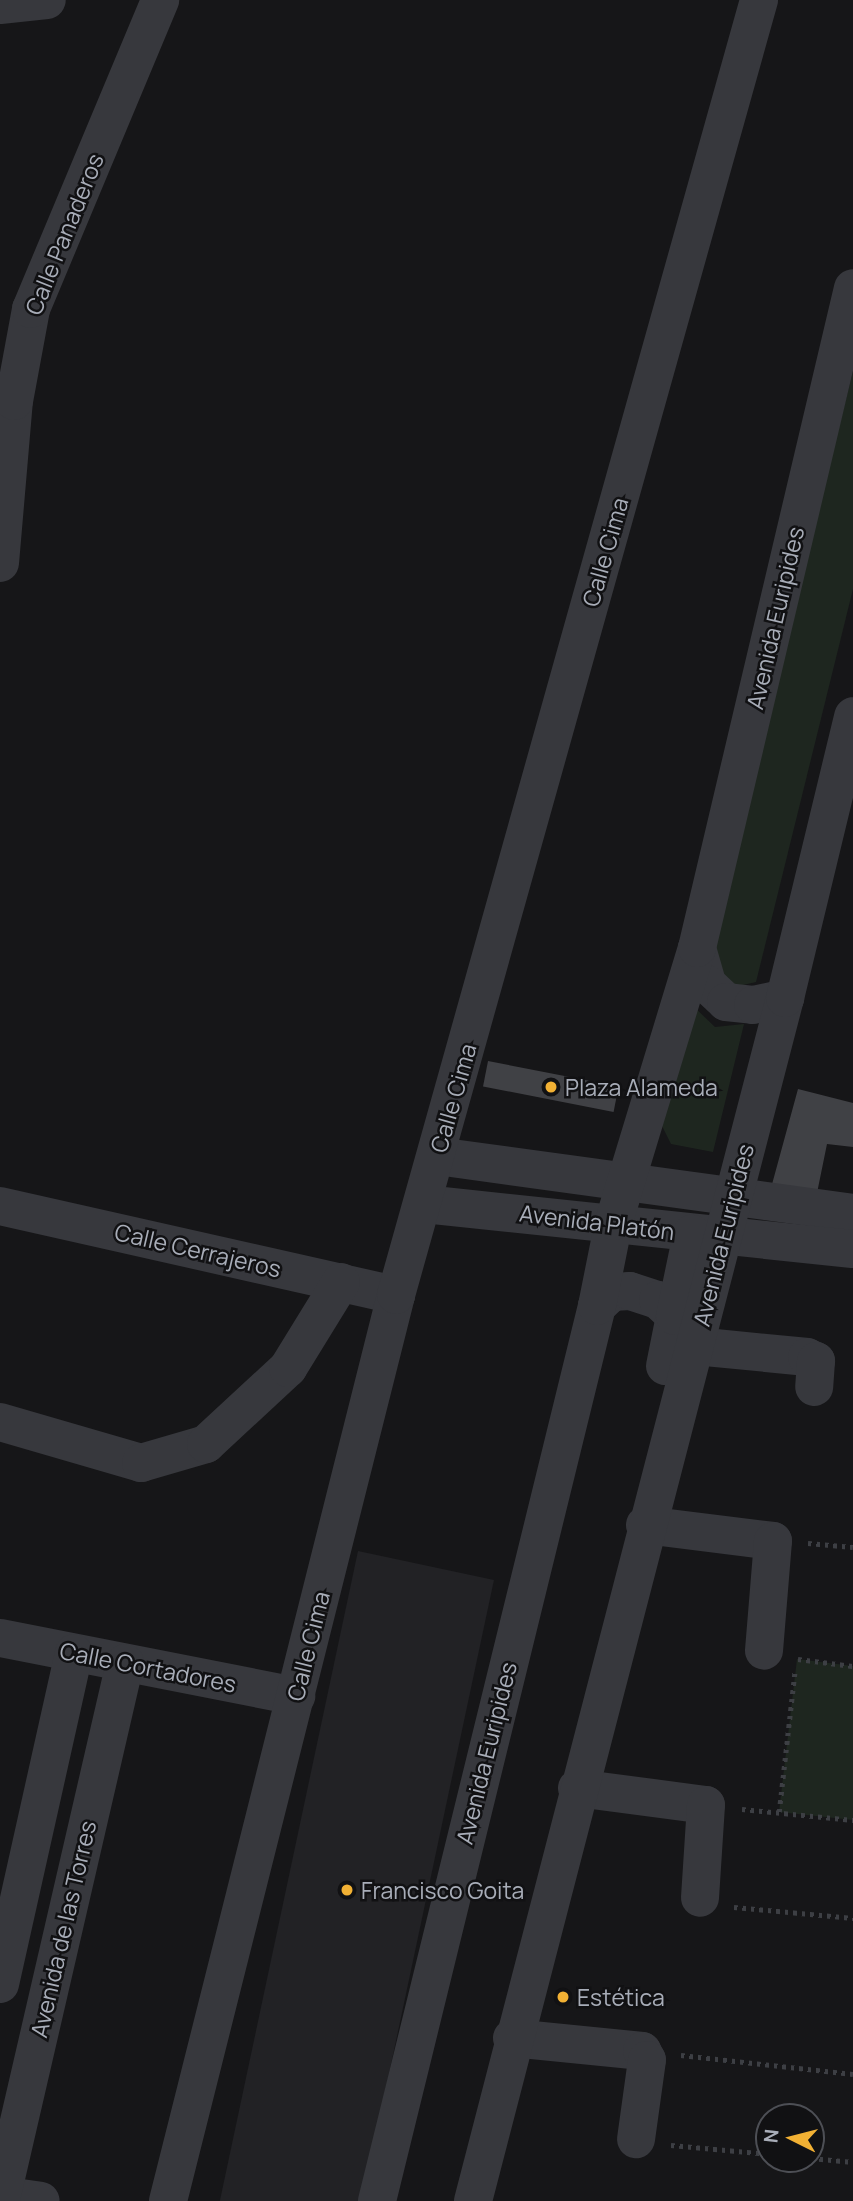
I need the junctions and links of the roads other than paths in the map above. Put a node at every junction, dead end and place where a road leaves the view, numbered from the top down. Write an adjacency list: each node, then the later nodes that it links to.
1 (47, 0): 4 (street)
2 (160, 0): 6 (street, Calle Panaderos)
3 (759, 0): 10 (street, Calle Cima)
4 (0, 5)
5 (853, 288): 8 (street, Avenida Euripides)
6 (0, 563)
7 (853, 716): 9 (street, Avenida Euripides)
8 (697, 948): 9 (street, Avenida Euripides); 11 (street, Avenida Euripides)
9 (785, 999): 12 (street, Avenida Euripides)
10 (437, 1156): 11 (street, Avenida Platón); 13 (street, Calle Cima)
11 (626, 1184): 12 (street, Avenida Platón); 16 (street, Avenida Euripides)
12 (732, 1196): 15 (street, Avenida Platón); 17 (street, Avenida Euripides)
13 (424, 1204): 16 (street, Avenida Platón); 20 (street, Calle Cima)
14 (0, 1206): 19 (street, Calle Cerrajeros)
15 (853, 1213)
16 (614, 1221): 17 (street, Avenida Platón); 21 (street, Avenida Euripides)
17 (706, 1236): 18 (street, Avenida Platón); 22 (street, Avenida Euripides)
18 (853, 1249)
19 (341, 1282): 20 (street, Calle Cerrajeros); 24 (street)
20 (396, 1295): 30 (street, Calle Cima)
21 (597, 1306): 22 (street, Avenida Euripides); 39 (street, Avenida Euripides)
22 (685, 1331): 23 (street); 25 (street, Avenida Euripides)
23 (814, 1387)
24 (0, 1422)
25 (645, 1525): 28 (street); 31 (street, Avenida Euripides)
26 (0, 1638): 27 (street, Calle Cortadores)
27 (74, 1653): 29 (street, Calle Cortadores); 33 (street)
28 (780, 1655)
29 (125, 1663): 30 (street, Calle Cortadores); 36 (street, Avenida de las Torres)
30 (296, 1696): 38 (street, Calle Cima)
31 (577, 1788): 32 (street); 34 (street, Avenida Euripides)
32 (700, 1898)
33 (0, 1984)
34 (512, 2038): 35 (street); 40 (street, Avenida Euripides)
35 (636, 2139)
36 (1, 2195): 37 (street)
37 (41, 2201)
38 (168, 2201)
39 (377, 2201)
40 (474, 2201)

